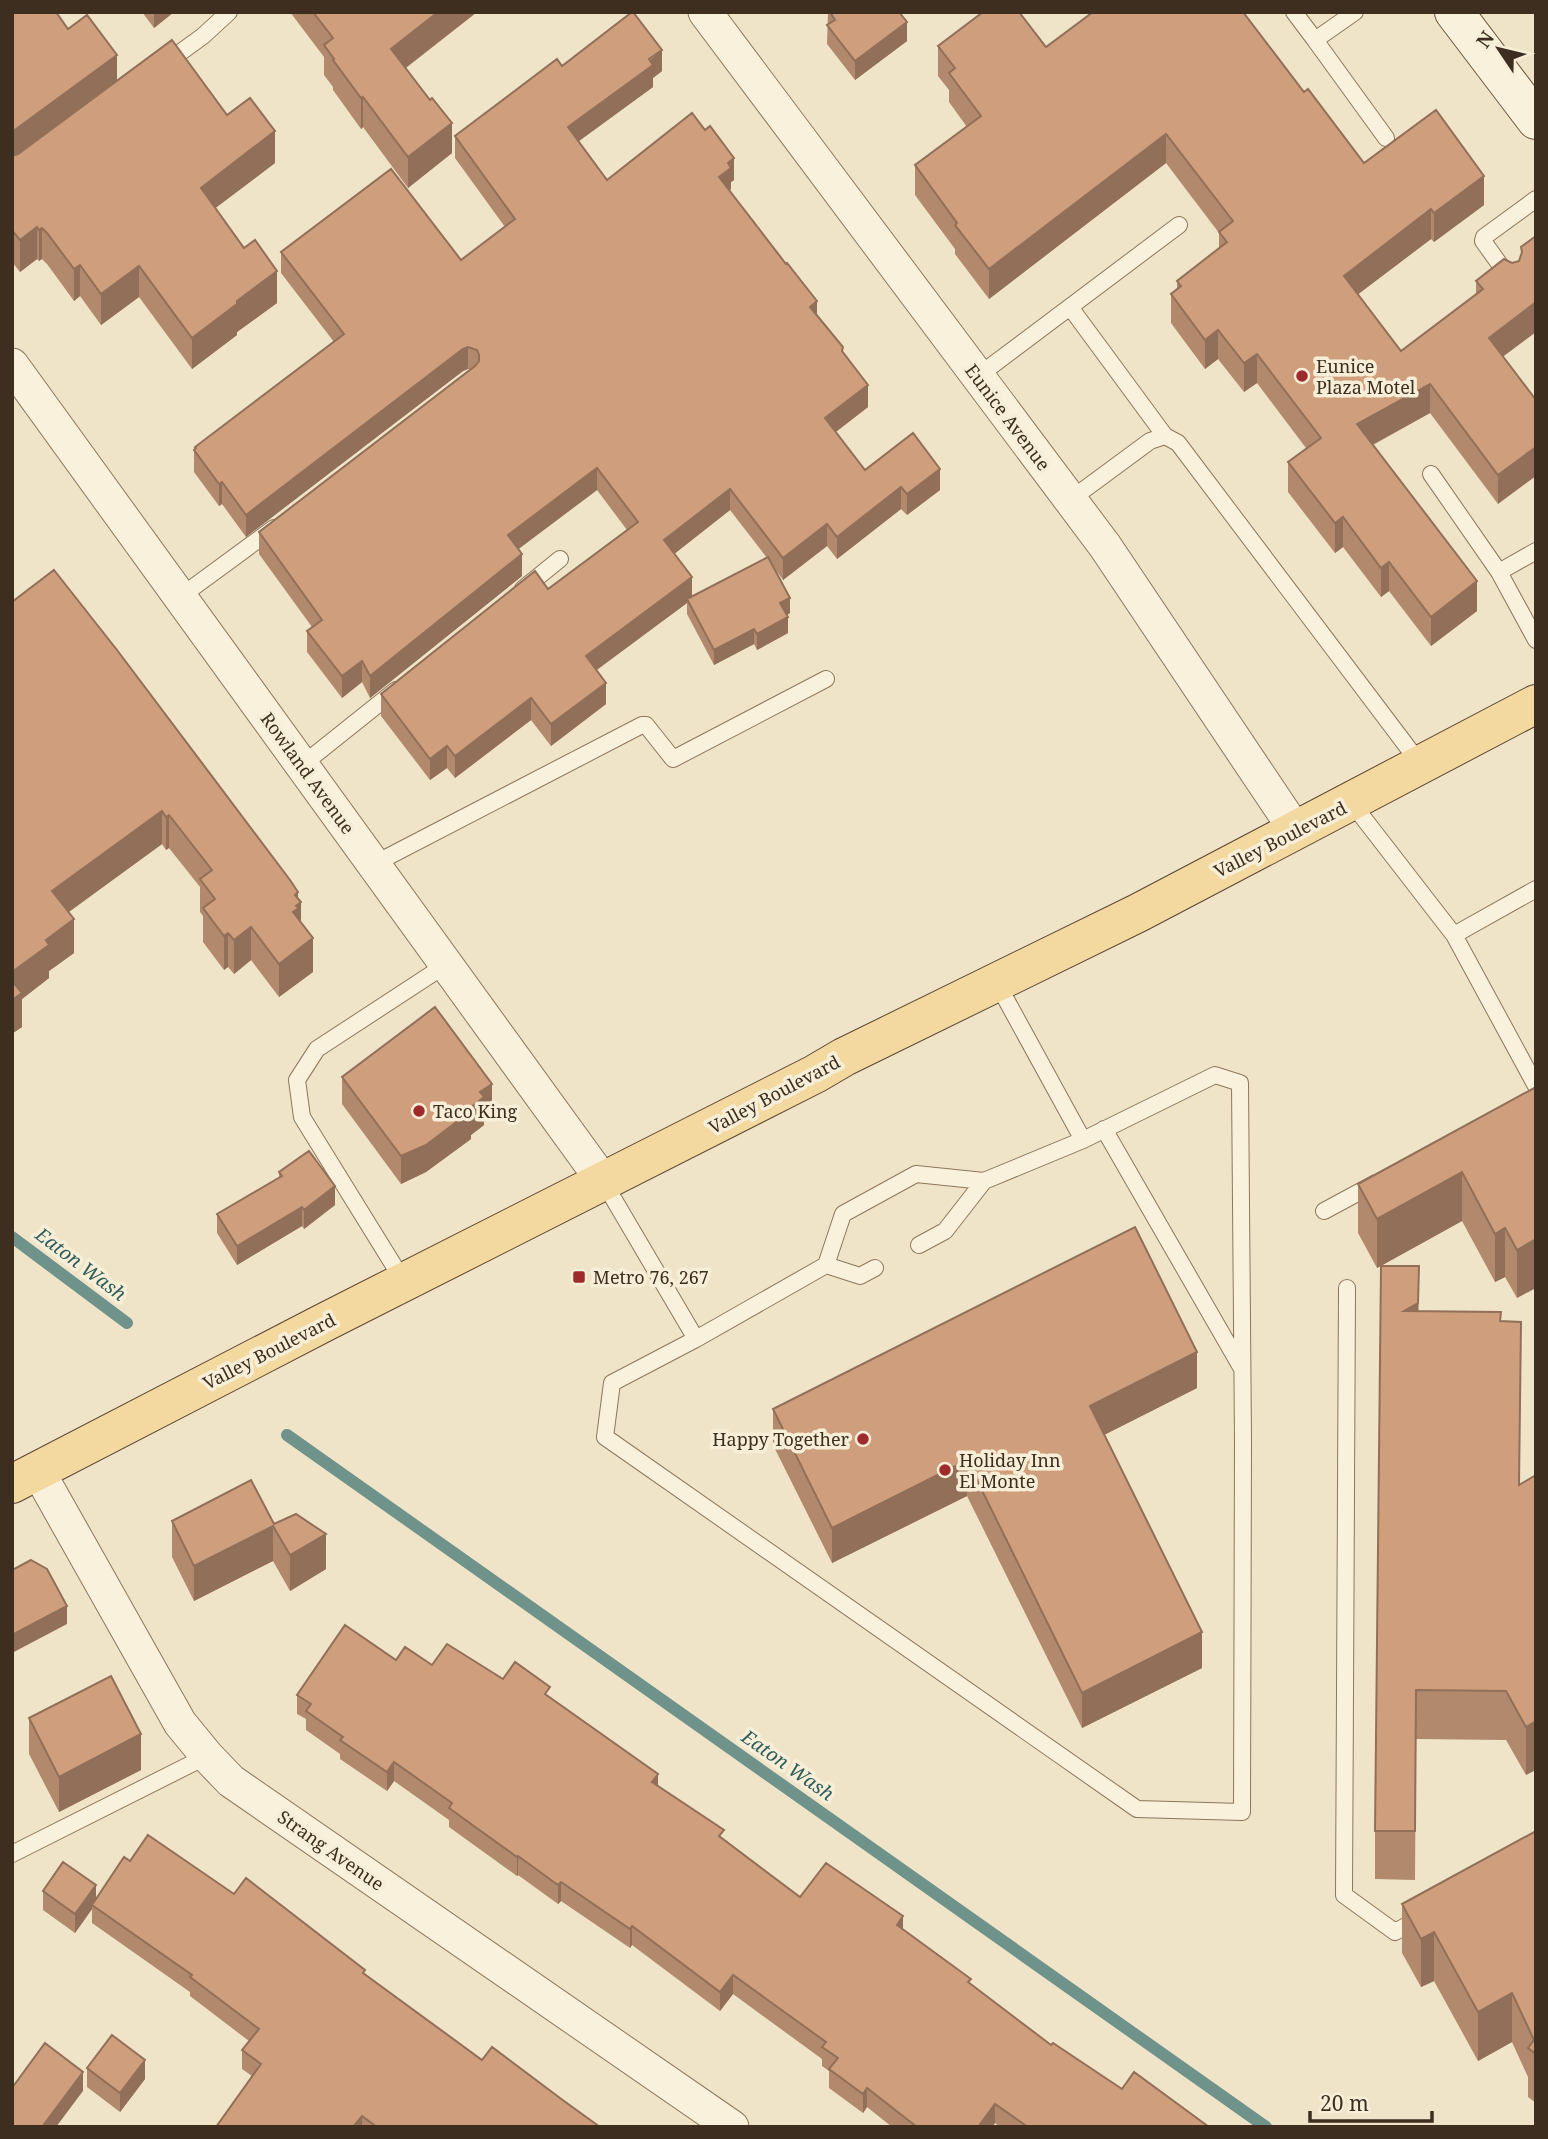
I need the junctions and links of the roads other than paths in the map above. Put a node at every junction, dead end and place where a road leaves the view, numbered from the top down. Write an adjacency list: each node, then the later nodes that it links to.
1 (229, 12): 7 (lane)
2 (705, 12): 15 (street, Eunice Avenue)
3 (1293, 12): 6 (lane)
4 (1355, 12): 6 (lane)
5 (1454, 12): 8 (main road)
6 (1315, 40): 9 (lane)
7 (147, 78)
8 (1536, 120)
9 (1386, 138)
10 (1536, 199): 12 (lane)
11 (1179, 225): 13 (lane)
12 (1513, 282)
13 (1070, 307): 15 (lane); 16 (lane)
14 (12, 365): 23 (street, Rowland Avenue)
15 (978, 376): 18 (street, Eunice Avenue)
16 (1165, 436): 18 (lane); 30 (lane)
17 (1431, 474): 22 (lane)
18 (1070, 500): 32 (street, Eunice Avenue)
19 (282, 523): 23 (lane)
20 (1536, 551): 22 (lane)
21 (560, 559): 24 (lane)
22 (1499, 572): 25 (lane)
23 (180, 597): 29 (street, Rowland Avenue)
24 (507, 602)
25 (1536, 640)
26 (410, 679): 29 (lane)
27 (826, 679): 33 (lane)
28 (1536, 704): 30 (main road, Valley Boulevard)
29 (302, 765): 33 (street, Rowland Avenue)
30 (1421, 765): 31 (main road, Valley Boulevard)
31 (1351, 802): 32 (main road, Valley Boulevard); 35 (lane)
32 (1296, 831): 37 (main road, Valley Boulevard)
33 (374, 864): 36 (street, Rowland Avenue)
34 (1536, 889): 35 (lane)
35 (1454, 935): 38 (lane)
36 (447, 964): 42 (street, Rowland Avenue); 48 (lane)
37 (997, 983): 40 (lane); 42 (main road, Valley Boulevard)
38 (1536, 1086)
39 (1104, 1129): 40 (lane); 51 (lane); 51 (lane)
40 (1083, 1139): 43 (lane)
41 (1394, 1174): 44 (lane)
42 (603, 1181): 48 (main road, Valley Boulevard); 50 (lane)
43 (984, 1181): 45 (lane); 46 (lane)
44 (1324, 1211)
45 (919, 1245)
46 (825, 1265): 47 (lane); 50 (lane)
47 (875, 1268)
48 (404, 1282): 52 (main road, Valley Boulevard)
49 (1347, 1288): 55 (lane)
50 (696, 1339): 51 (lane)
51 (1242, 1369)
52 (25, 1477): 53 (street, Strang Avenue)
53 (207, 1756): 54 (lane); 56 (street, Strang Avenue)
54 (12, 1854)
55 (1430, 1912)
56 (732, 2127)

